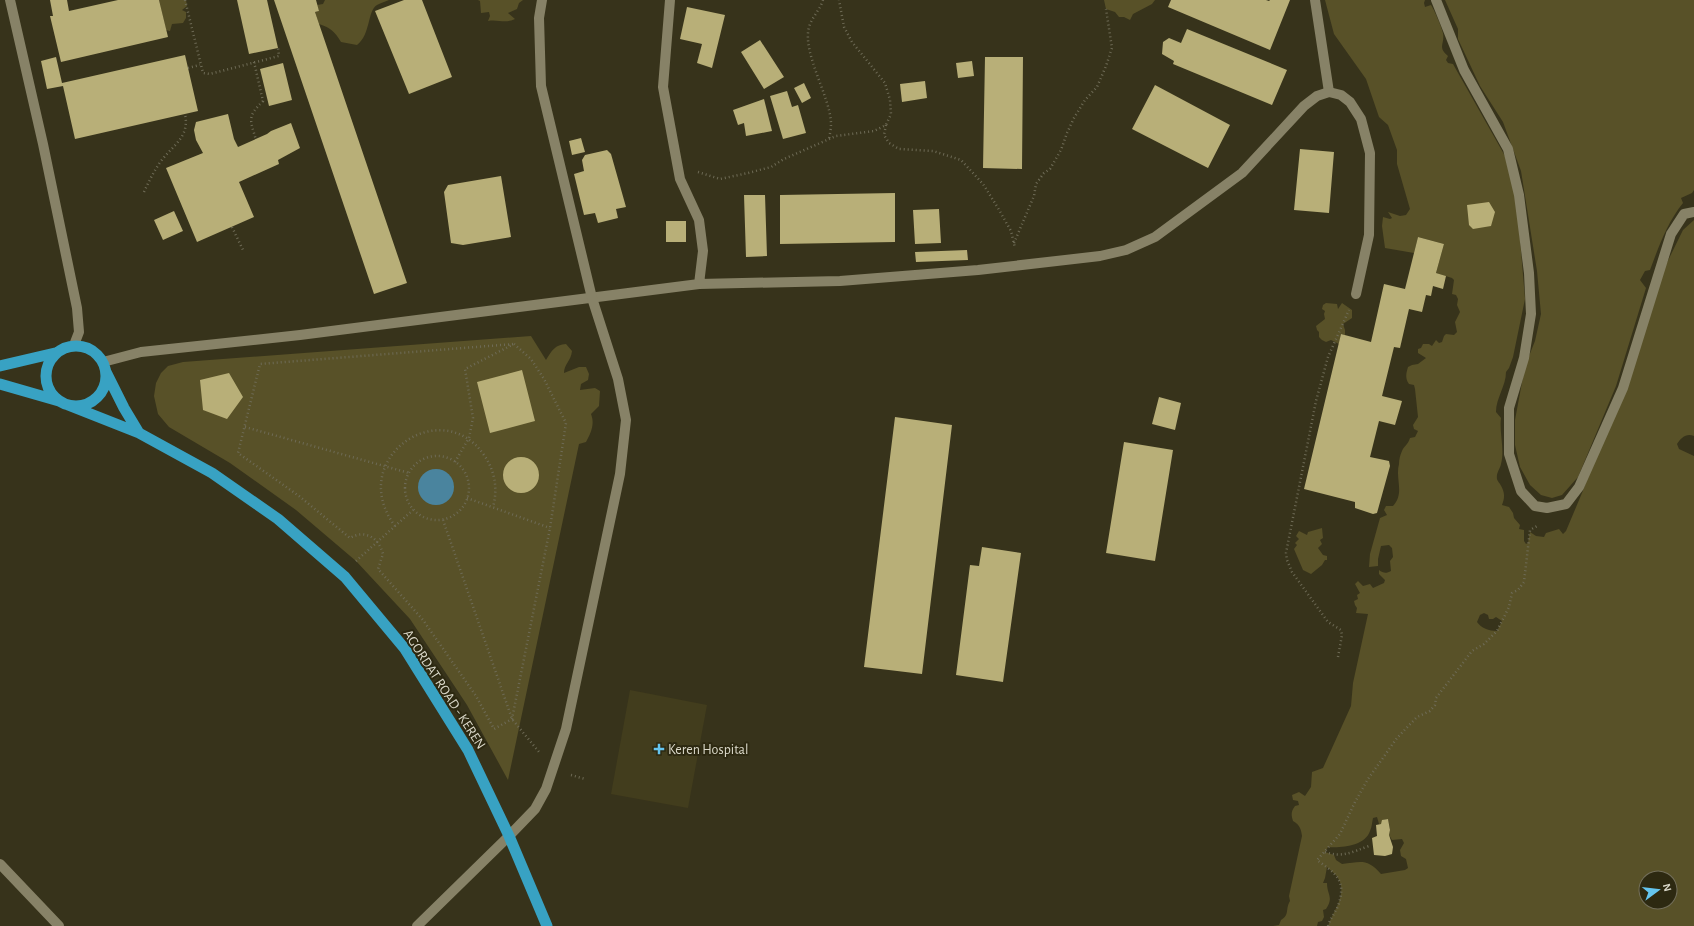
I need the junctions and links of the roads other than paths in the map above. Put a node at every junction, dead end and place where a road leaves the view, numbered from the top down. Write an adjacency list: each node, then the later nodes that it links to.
1 (10, 0): 11 (street)
2 (542, 0): 10 (street)
3 (670, 0): 8 (street)
4 (1315, 0): 6 (street)
5 (1436, 0): 7 (street)
6 (1329, 92): 8 (street); 9 (street)
7 (1694, 212)
8 (699, 284): 10 (street)
9 (1356, 294)
10 (592, 298): 14 (street); 18 (street)
11 (74, 345): 12 (highway); 14 (highway)
12 (56, 353): 13 (highway); 16 (highway)
13 (0, 366)
14 (104, 366): 16 (highway); 17 (highway)
15 (0, 384): 16 (highway, AGORDAT ROAD - KEREN)
16 (64, 403): 17 (highway, AGORDAT ROAD - KEREN)
17 (139, 433): 18 (highway, AGORDAT ROAD - KEREN)
18 (509, 836): 21 (street); 22 (highway, AGORDAT ROAD - KEREN)
19 (0, 864): 20 (street)
20 (59, 926)
21 (417, 926)
22 (547, 926)

